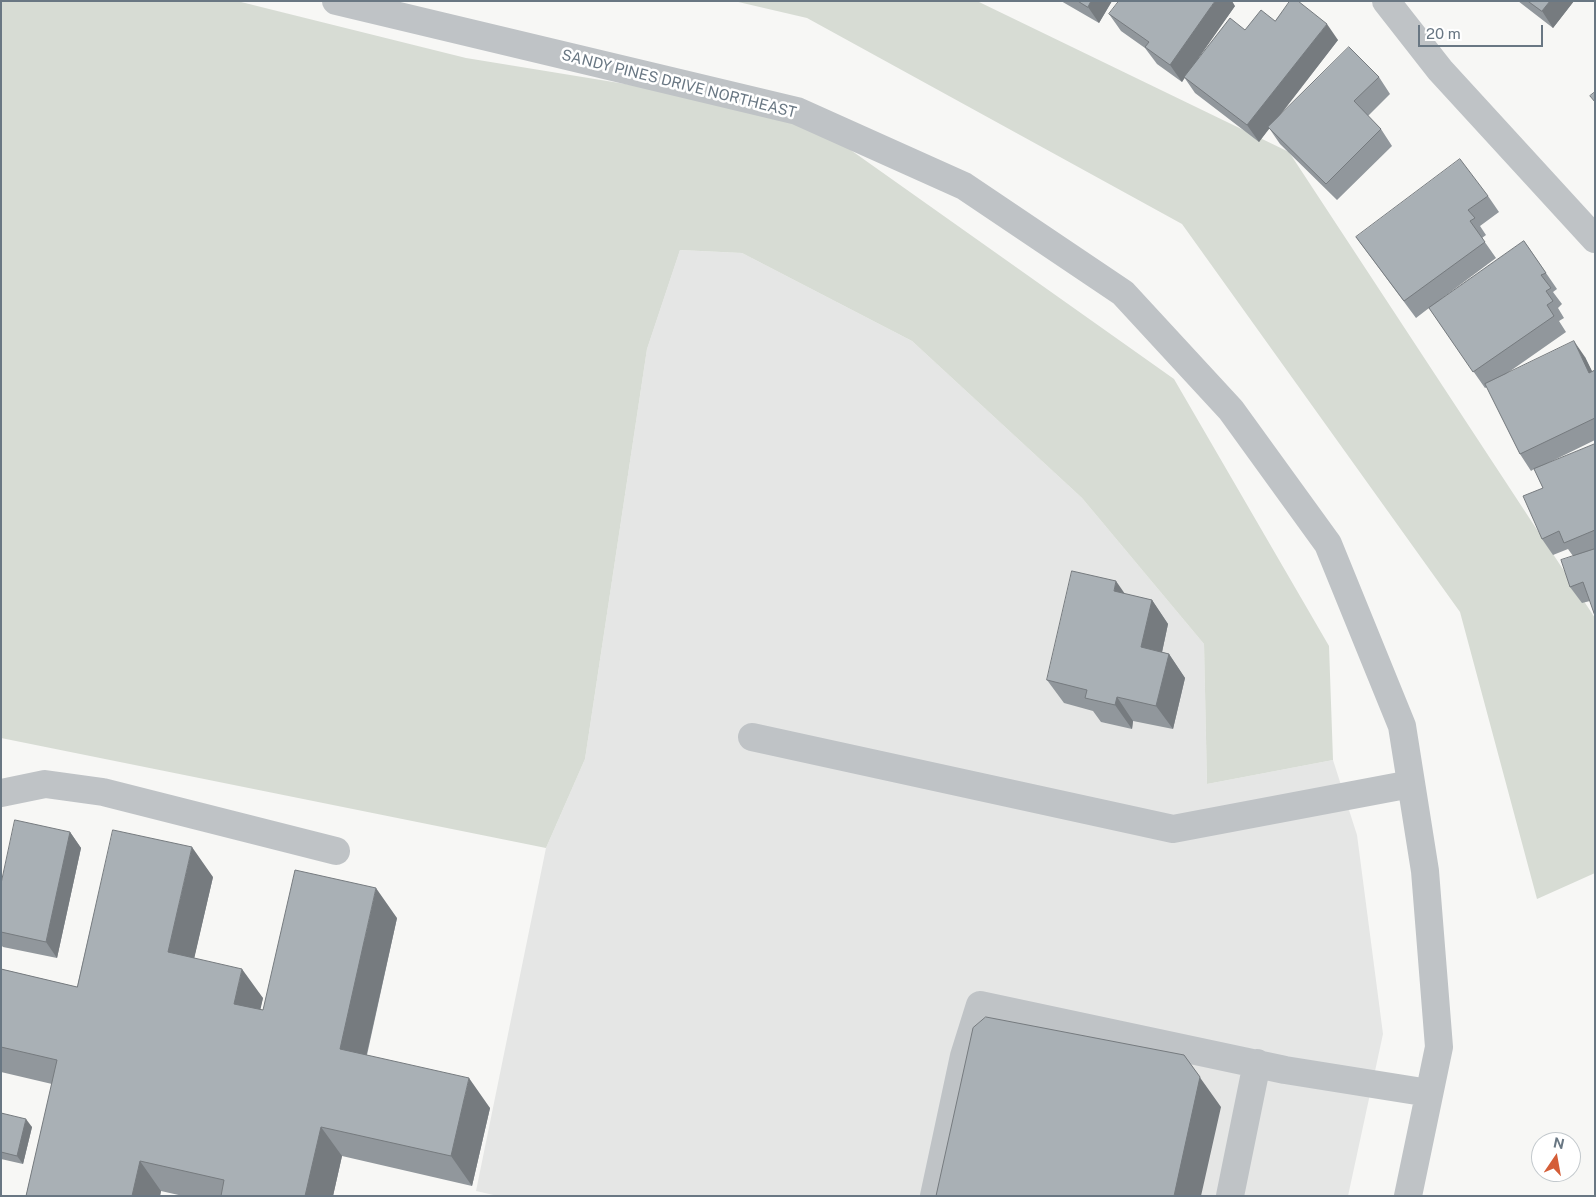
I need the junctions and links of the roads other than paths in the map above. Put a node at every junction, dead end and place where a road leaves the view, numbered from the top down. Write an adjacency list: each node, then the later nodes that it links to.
1 (336, 1): 5 (street, SANDY PINES DRIVE NORTHEAST)
2 (1386, 1): 3 (street)
3 (1595, 239)
4 (752, 737): 5 (street)
5 (1411, 784): 9 (street, SANDY PINES DRIVE NORTHEAST)
6 (1, 794): 7 (street)
7 (336, 851)
8 (1257, 1063): 9 (street); 10 (street); 11 (street)
9 (1429, 1093): 12 (street, SANDY PINES DRIVE NORTHEAST)
10 (934, 1196)
11 (1230, 1196)
12 (1408, 1196)

